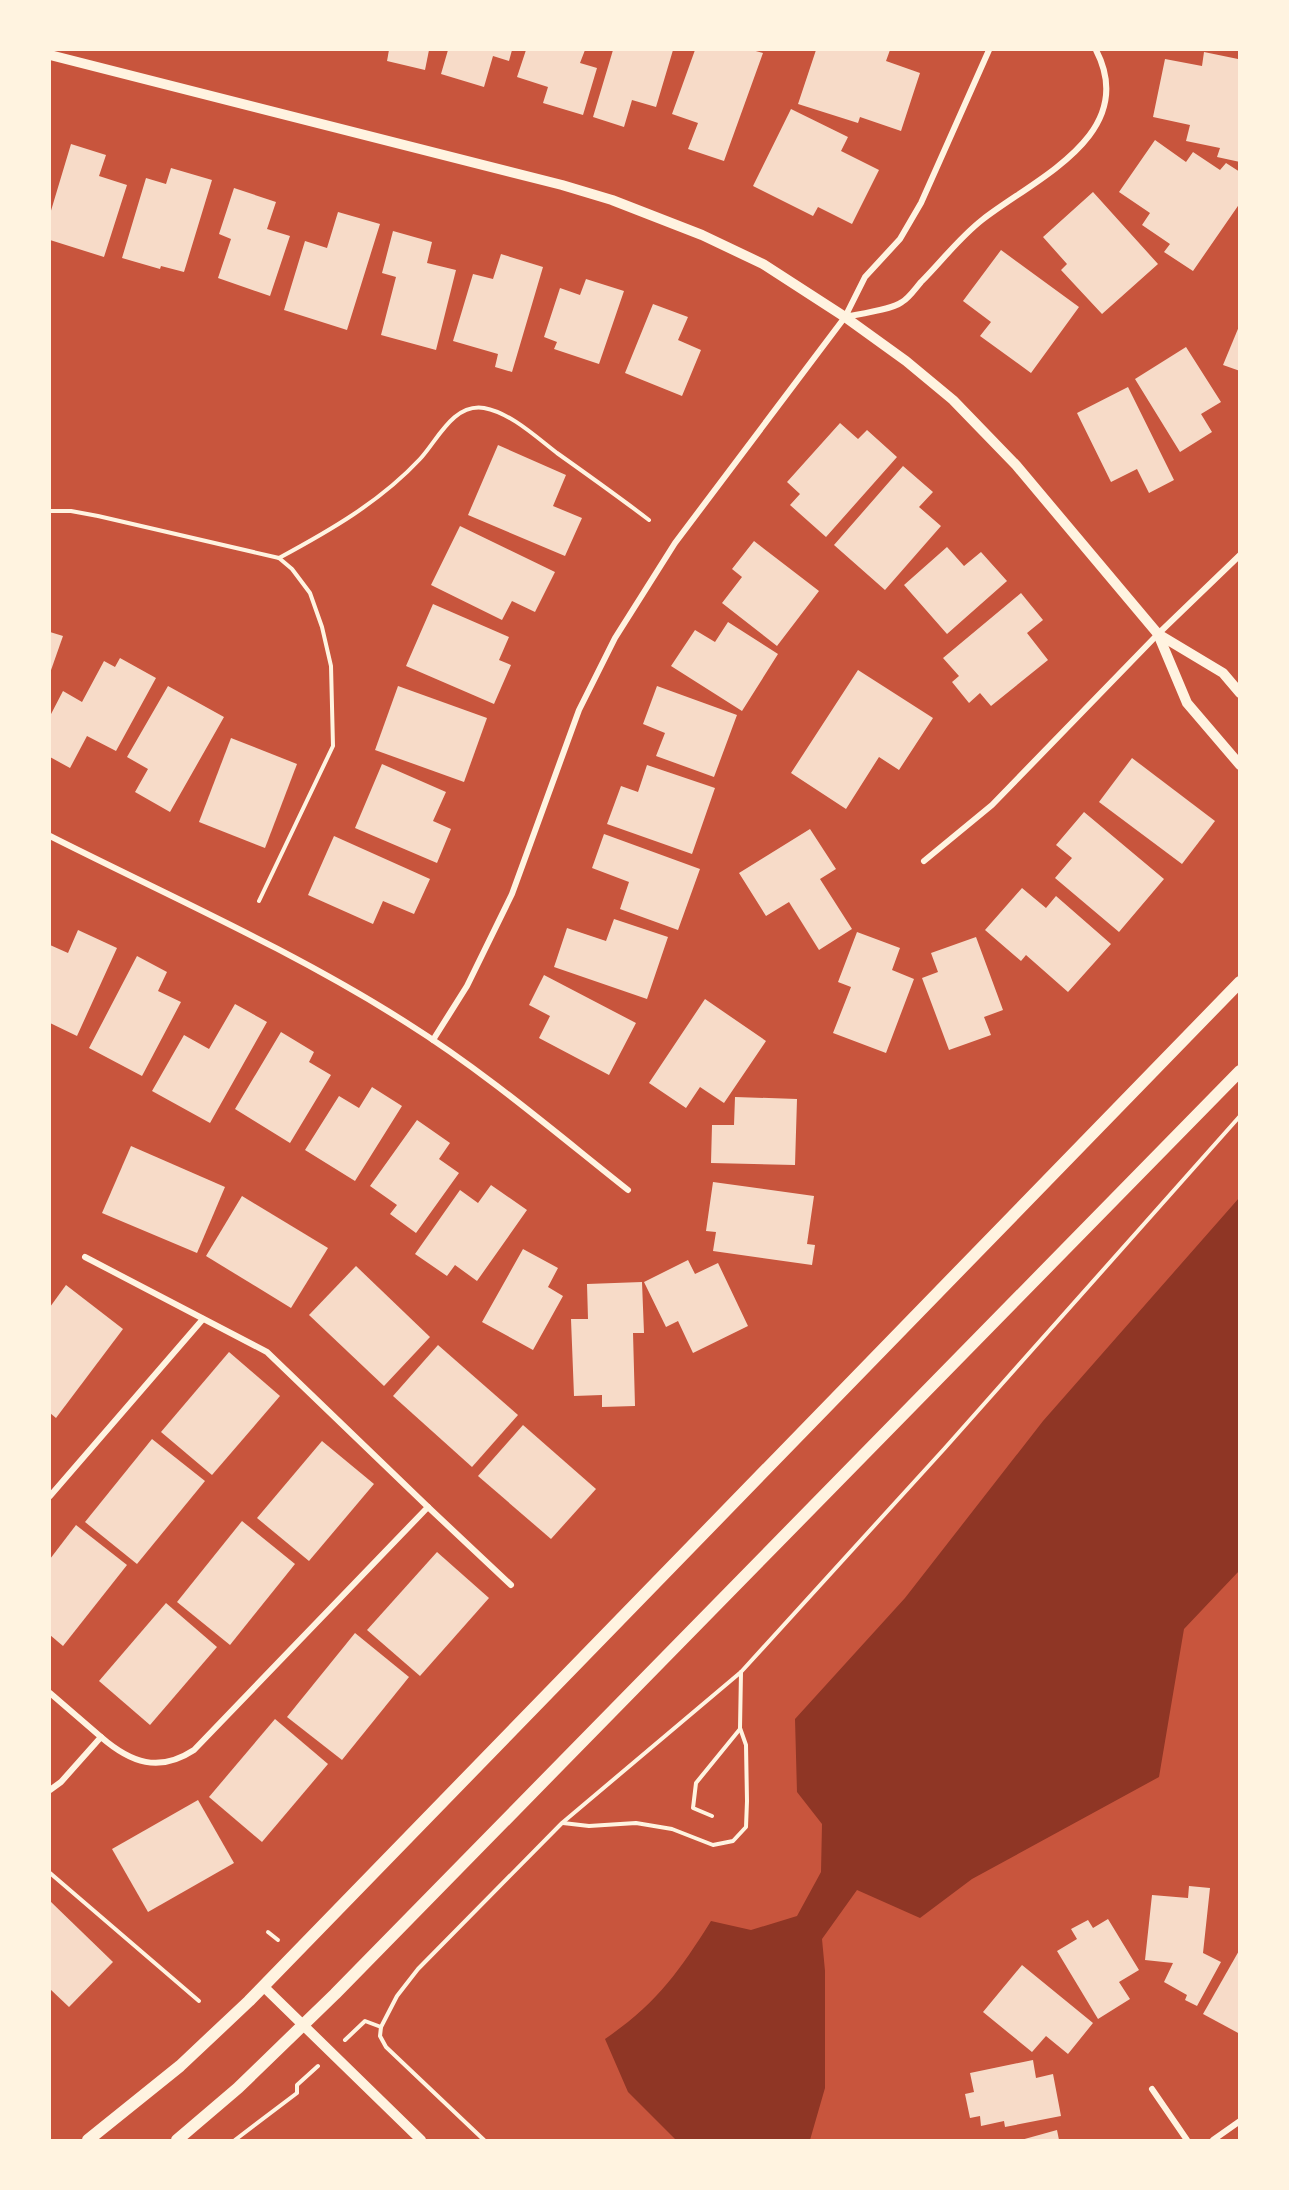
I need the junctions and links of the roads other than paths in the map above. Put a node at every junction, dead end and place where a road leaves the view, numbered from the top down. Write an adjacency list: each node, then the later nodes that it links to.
1 (989, 50): 4 (street)
2 (1096, 50): 4 (street)
3 (50, 55): 4 (street)
4 (845, 317): 6 (street); 12 (street)
5 (1239, 555): 6 (street)
6 (1158, 634): 7 (street); 8 (street); 10 (street)
7 (1239, 693)
8 (1239, 765)
9 (50, 836): 12 (street)
10 (924, 861)
11 (1239, 982): 23 (main road)
12 (434, 1041): 14 (street)
13 (1239, 1071): 24 (main road)
14 (628, 1190)
15 (85, 1257): 16 (street)
16 (203, 1319): 17 (street); 18 (street)
17 (50, 1496)
18 (428, 1507): 19 (street); 21 (street)
19 (511, 1586)
20 (50, 1693): 21 (street)
21 (101, 1737): 22 (street)
22 (50, 1790)
23 (263, 1986): 24 (street); 27 (main road)
24 (302, 2025): 28 (main road); 29 (street)
25 (1152, 2089): 30 (street)
26 (1239, 2121): 31 (street)
27 (88, 2140)
28 (177, 2140)
29 (421, 2140)
30 (1187, 2140)
31 (1213, 2140)

